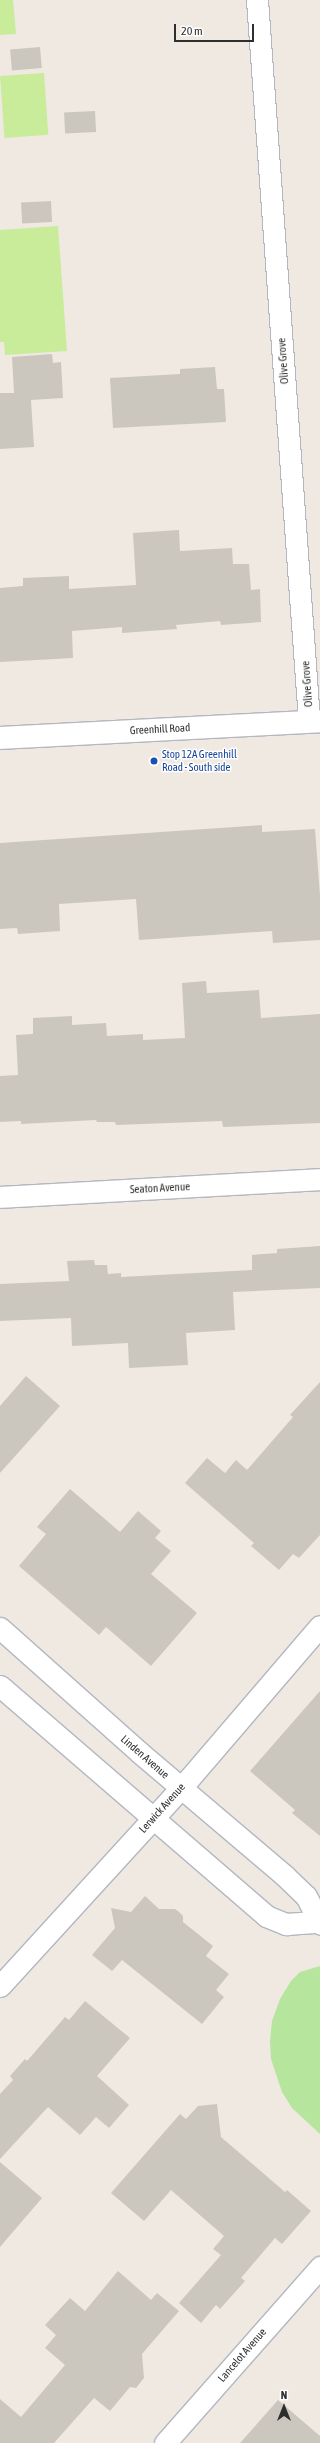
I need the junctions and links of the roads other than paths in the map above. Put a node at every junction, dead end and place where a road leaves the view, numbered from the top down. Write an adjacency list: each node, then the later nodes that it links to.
1 (257, 0): 2 (street, Olive Grove)
2 (315, 721): 3 (main road, Greenhill Road)
3 (0, 738)
4 (320, 1179): 5 (street, Seaton Avenue)
5 (0, 1197)
6 (320, 1626): 9 (street, Lerwick Avenue)
7 (0, 1628): 9 (street, Linden Avenue)
8 (0, 1686): 10 (street, Linden Avenue)
9 (181, 1788): 10 (street, Lerwick Avenue); 11 (street, Linden Avenue)
10 (152, 1819): 11 (street, Linden Avenue); 12 (street, Lerwick Avenue)
11 (319, 1923)
12 (0, 1986)
13 (320, 2267): 14 (street, Lancelot Avenue)
14 (165, 2443)

